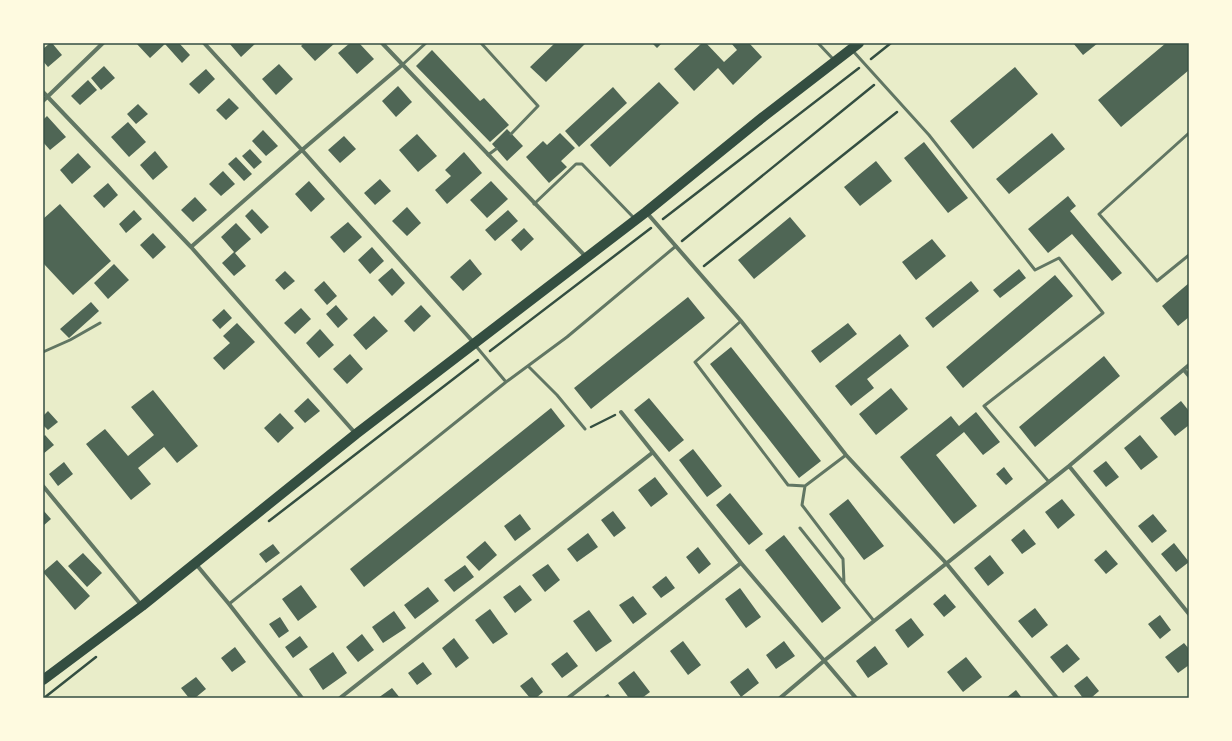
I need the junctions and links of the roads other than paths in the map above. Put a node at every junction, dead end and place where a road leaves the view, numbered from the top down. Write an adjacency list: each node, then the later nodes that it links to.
1 (103, 43): 11 (street)
2 (204, 43): 16 (street)
3 (382, 43): 9 (street)
4 (426, 43): 9 (lane)
5 (481, 43): 14 (lane)
6 (818, 43): 8 (lane)
7 (856, 46): 8 (main road); 40 (lane)
8 (836, 62): 19 (main road)
9 (402, 65): 16 (street); 17 (street)
10 (43, 92): 11 (street)
11 (48, 97): 12 (street); 22 (street)
12 (43, 102)
13 (1189, 133): 23 (lane)
14 (512, 134)
15 (496, 148): 17 (lane)
16 (302, 150): 22 (street); 27 (street)
17 (488, 155): 18 (street)
18 (534, 204): 20 (lane); 24 (street)
19 (646, 212): 20 (main road); 21 (street)
20 (635, 220): 24 (main road)
21 (676, 246): 25 (street); 30 (lane)
22 (191, 247): 36 (street)
23 (1189, 255)
24 (586, 257): 27 (main road)
25 (741, 321): 38 (street); 42 (lane)
26 (100, 323): 28 (lane)
27 (475, 344): 33 (lane); 36 (main road)
28 (43, 352)
29 (1189, 365): 31 (street)
30 (528, 366): 33 (lane); 35 (lane)
31 (1184, 370): 32 (street); 39 (street)
32 (1189, 376)
33 (506, 382): 48 (lane)
34 (621, 412): 37 (street)
35 (585, 429)
36 (356, 434): 44 (main road)
37 (652, 453): 45 (street); 55 (street)
38 (846, 455): 42 (lane); 46 (street)
39 (1069, 466): 40 (street); 50 (street)
40 (1049, 482): 46 (street)
41 (43, 486): 49 (street)
42 (805, 486): 47 (lane)
43 (800, 528): 47 (lane)
44 (195, 563): 48 (street); 49 (main road)
45 (740, 563): 52 (street); 56 (street)
46 (946, 563): 51 (street); 59 (street)
47 (844, 583): 51 (lane)
48 (229, 604): 54 (street)
49 (142, 606): 53 (main road)
50 (1189, 614)
51 (874, 621): 52 (street)
52 (825, 660): 57 (street); 58 (street)
53 (43, 680)
54 (302, 698)
55 (340, 698)
56 (568, 698)
57 (780, 698)
58 (856, 698)
59 (1057, 698)

